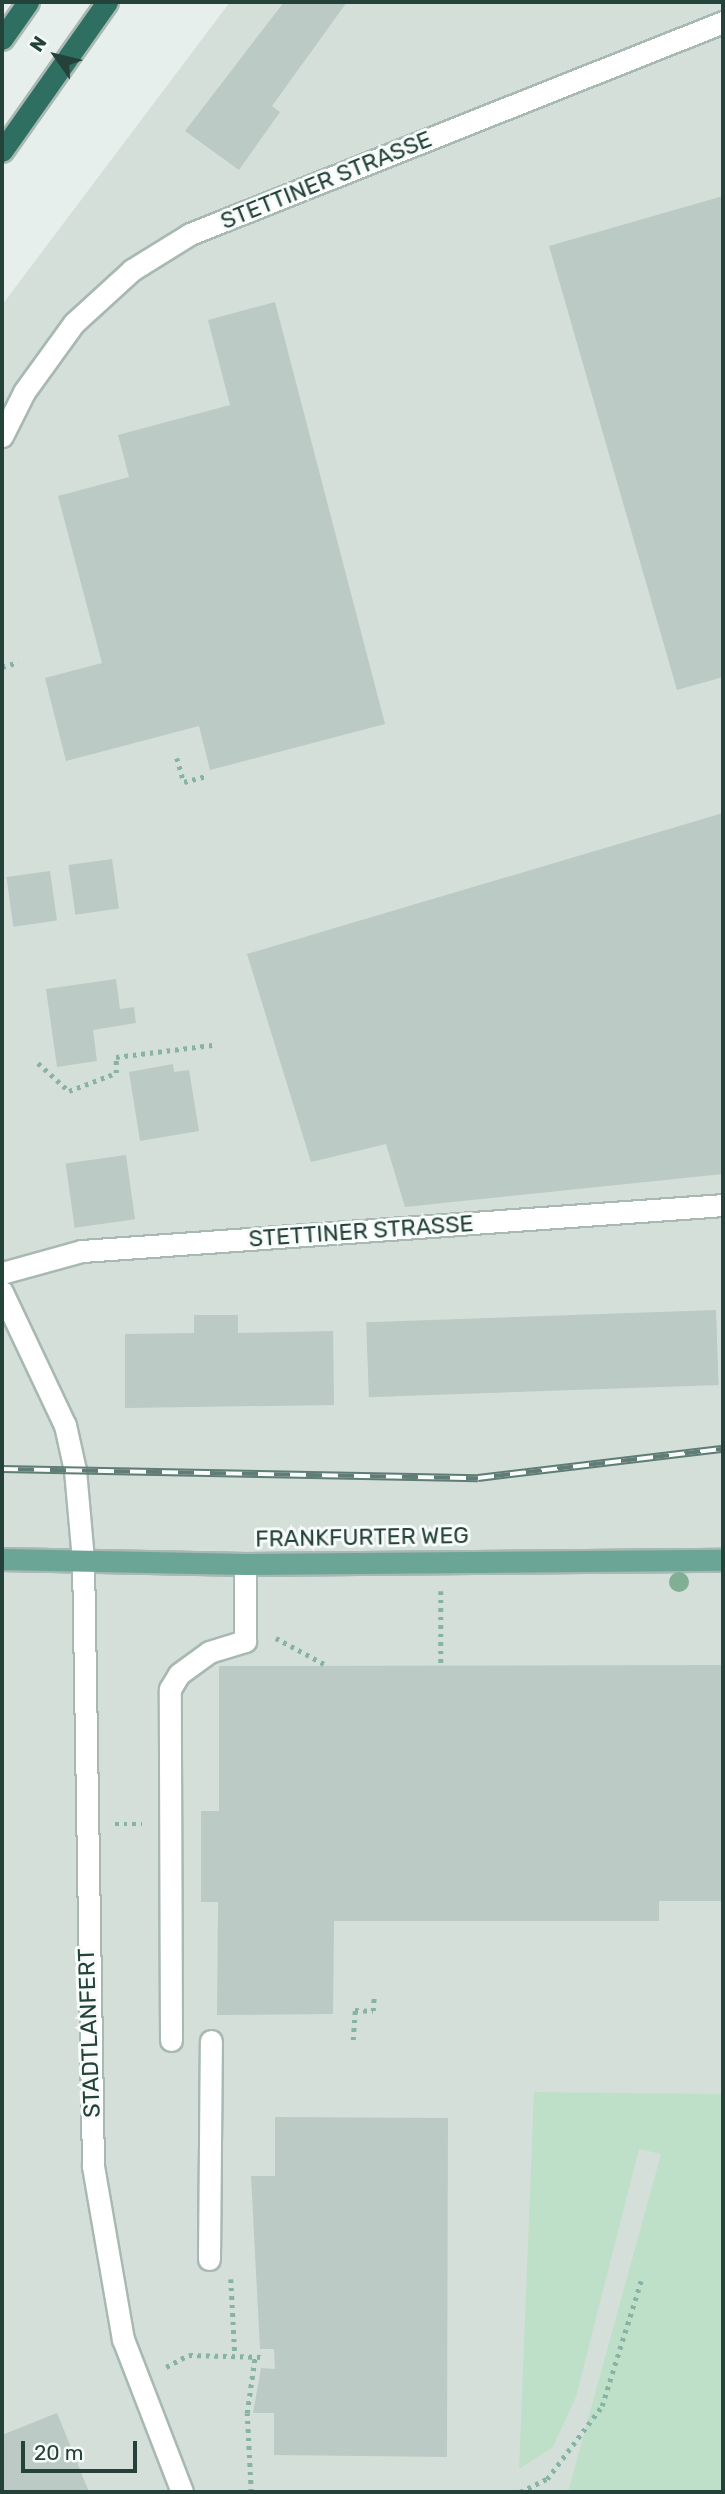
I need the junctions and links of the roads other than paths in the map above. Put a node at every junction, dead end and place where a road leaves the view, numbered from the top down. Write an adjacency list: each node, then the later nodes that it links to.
1 (28, 2): 4 (highway)
2 (107, 2): 5 (highway)
3 (723, 22): 6 (street, STETTINER STRASSE)
4 (2, 39)
5 (2, 151)
6 (2, 436)
7 (723, 1205): 8 (street, STETTINER STRASSE)
8 (2, 1273)
9 (2, 1292): 11 (street)
10 (2, 1559): 11 (main road, FRANKFURTER WEG)
11 (83, 1559): 13 (main road, FRANKFURTER WEG); 17 (street, STADTLANFERT)
12 (723, 1560): 13 (main road, FRANKFURTER WEG)
13 (245, 1564): 14 (street)
14 (171, 2040)
15 (211, 2040): 16 (street)
16 (209, 2259)
17 (182, 2492)

